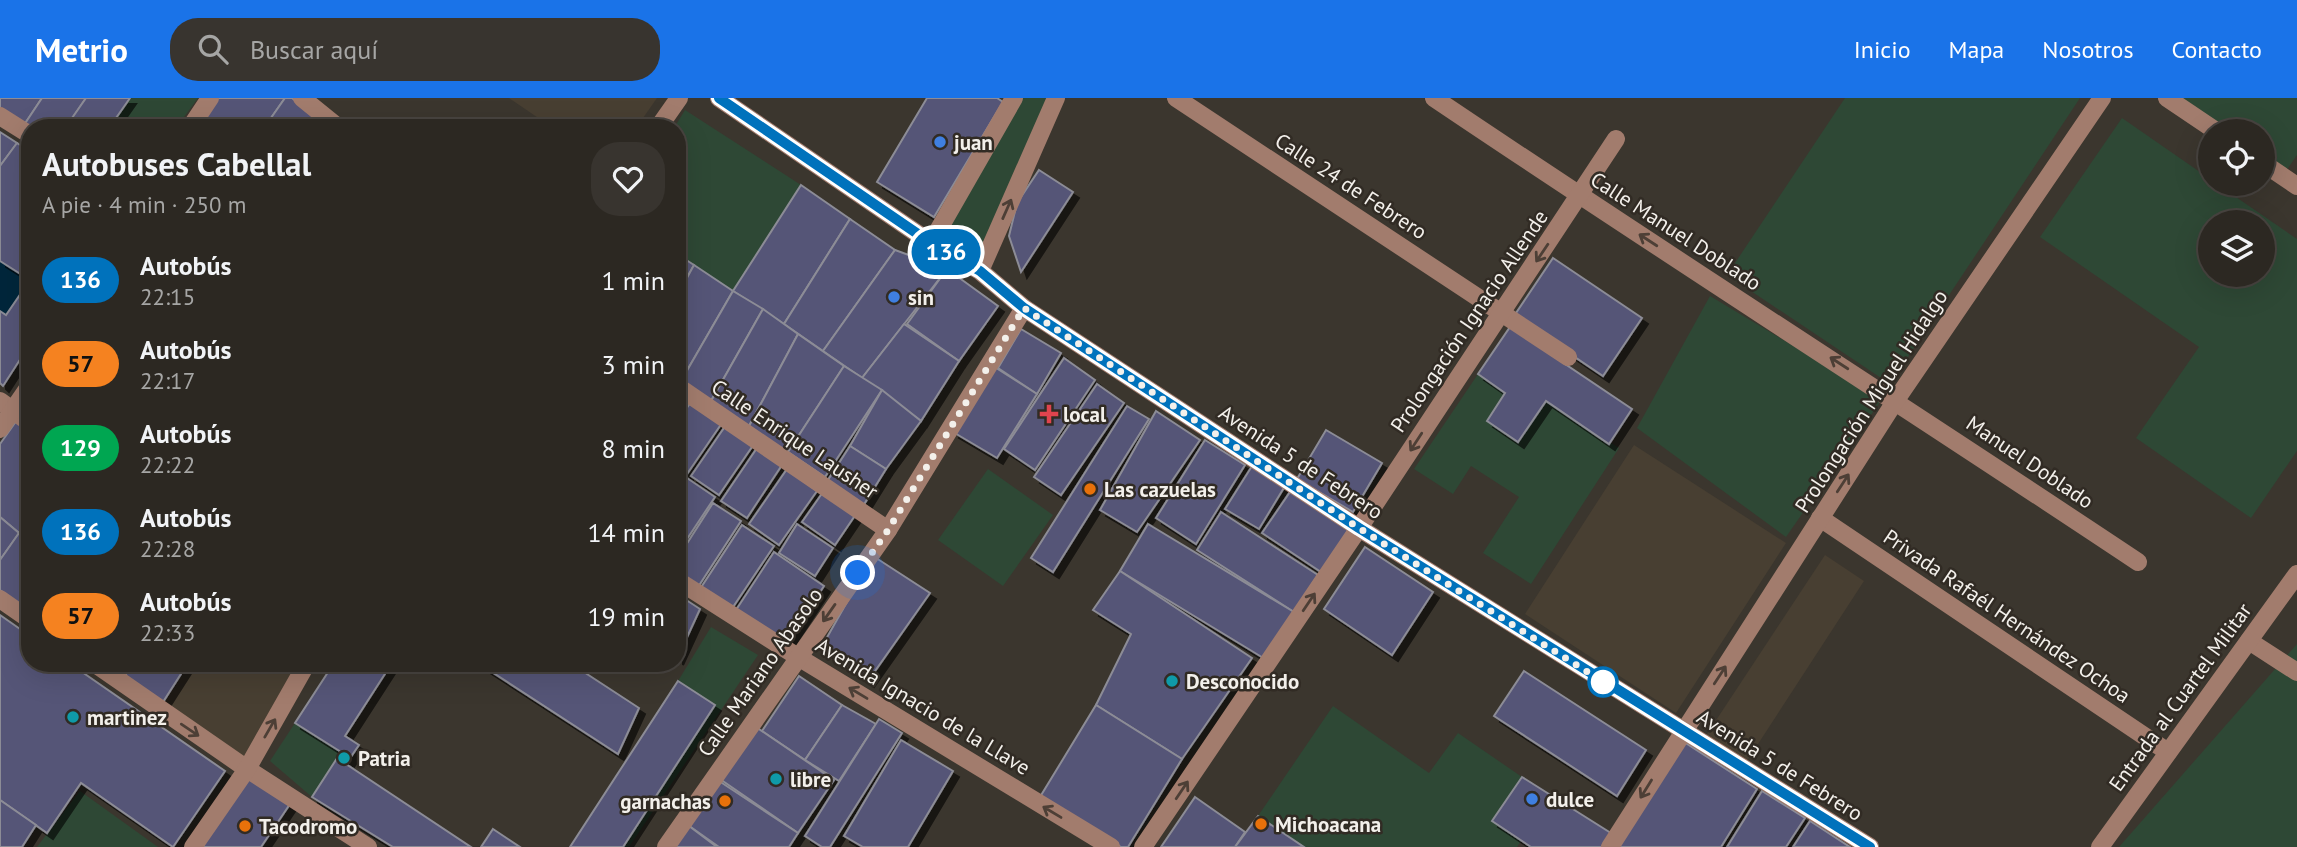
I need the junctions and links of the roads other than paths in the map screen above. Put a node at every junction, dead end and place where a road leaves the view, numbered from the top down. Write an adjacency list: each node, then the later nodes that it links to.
1 (209, 98): 12 (street)
2 (302, 98): 13 (street)
3 (679, 98): 14 (street)
4 (719, 98): 21 (street, Avenida 5 de Febrero)
5 (1014, 98): 21 (street)
6 (1056, 98): 22 (street, one-way to 6)
7 (1176, 98): 24 (street, Calle 24 de Febrero)
8 (1434, 98): 20 (street, Calle Manuel Doblado)
9 (2102, 98): 28 (street, Prolongación Miguel Hidalgo)
10 (2167, 98): 15 (street)
11 (0, 117): 16 (street)
12 (196, 119)
13 (328, 119)
14 (664, 119)
15 (2198, 119)
16 (21, 130)
17 (1616, 139): 20 (street, Prolongación Ignacio Allende)
18 (2275, 171): 19 (street)
19 (2297, 186)
20 (1580, 196): 24 (street, Prolongación Ignacio Allende, one-way to 24); 28 (street, Calle Manuel Doblado, one-way to 20)
21 (931, 243): 22 (street, Avenida 5 de Febrero)
22 (980, 271): 23 (street, Avenida 5 de Febrero)
23 (1024, 308): 32 (street, Avenida 5 de Febrero); 33 (street, Calle Mariano Abasolo)
24 (1501, 312): 25 (street, Calle 24 de Febrero); 32 (street, Prolongación Ignacio Allende, one-way to 32)
25 (1568, 357)
26 (686, 392): 33 (street, Calle Enrique Lausher)
27 (21, 394): 29 (street)
28 (1896, 400): 31 (street, Prolongación Miguel Hidalgo, one-way to 28); 34 (street, Manuel Doblado)
29 (7, 407): 30 (street)
30 (0, 429)
31 (1820, 518): 44 (street, Prolongación Miguel Hidalgo, one-way to 31); 45 (street, Privada Rafaél Hernández Ochoa)
32 (1359, 528): 44 (street, Avenida 5 de Febrero); 51 (street, Prolongación Ignacio Allende, one-way to 32)
33 (888, 530): 40 (street, Calle Mariano Abasolo, one-way to 40)
34 (2138, 562)
35 (2297, 575): 39 (street, Entrada al Cuartel Militar)
36 (686, 586): 40 (street, Avenida Ignacio de la Llave)
37 (0, 599): 38 (street)
38 (21, 614)
39 (2249, 640): 43 (street); 45 (street, Entrada al Cuartel Militar)
40 (798, 657): 49 (street, Calle Mariano Abasolo); 50 (street, Avenida Ignacio de la Llave, one-way to 40)
41 (106, 672): 46 (street, one-way to 46)
42 (302, 672): 46 (street, one-way to 42)
43 (2297, 672)
44 (1683, 732): 52 (street, Prolongación Miguel Hidalgo, one-way to 52); 53 (street, Avenida 5 de Febrero)
45 (2168, 752): 54 (street, Entrada al Cuartel Militar)
46 (247, 769): 47 (street); 48 (street)
47 (193, 847)
48 (368, 847)
49 (666, 847)
50 (1111, 847)
51 (1143, 847)
52 (1610, 847)
53 (1870, 847)
54 (2100, 847)

